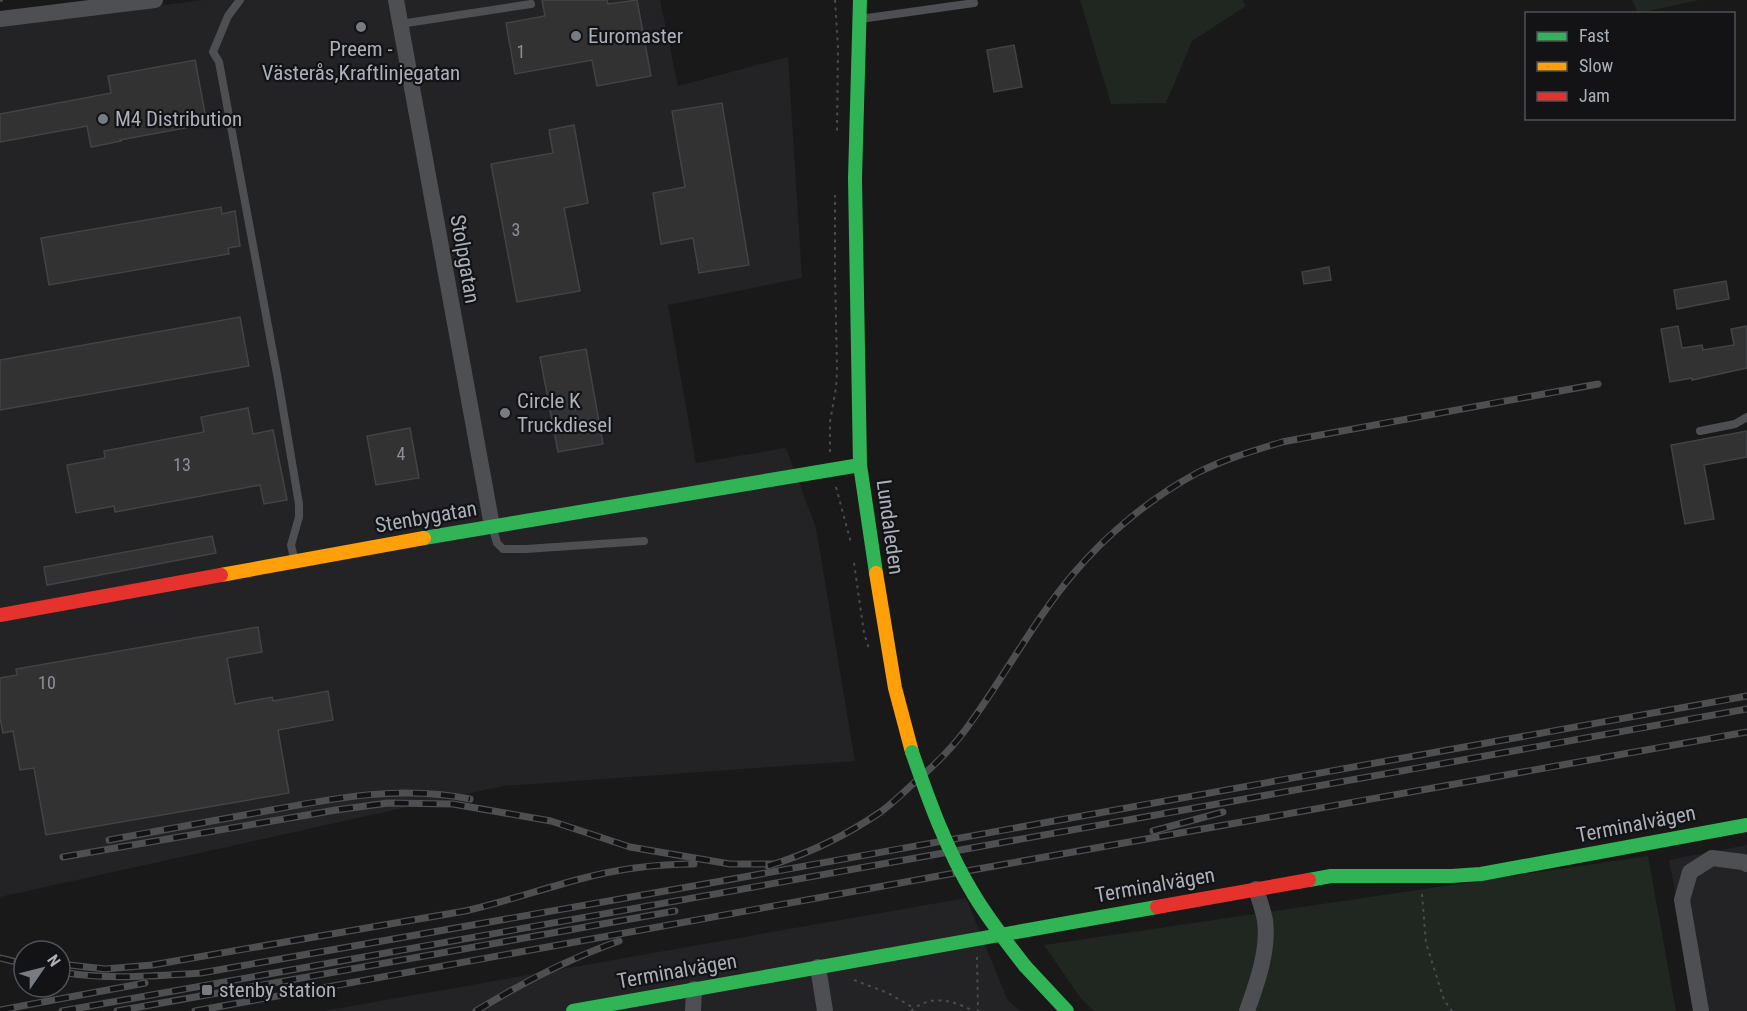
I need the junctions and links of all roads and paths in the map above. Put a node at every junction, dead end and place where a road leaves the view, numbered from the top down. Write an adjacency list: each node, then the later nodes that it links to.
1 (6, 0): 6 (path)
2 (155, 0): 9 (street)
3 (240, 0): 17 (lane)
4 (396, 0): 11 (street, Stolpgatan)
5 (860, 0): 10 (street, Lundaleden)
6 (0, 1)
7 (974, 3): 10 (lane)
8 (531, 4): 11 (lane)
9 (0, 18)
10 (860, 19): 14 (street, Lundaleden)
11 (400, 24): 15 (street, Stolpgatan)
12 (1747, 417): 13 (lane)
13 (1700, 431)
14 (860, 465): 15 (street, Stenbygatan); 34 (street, Lundaleden, bridge)
15 (492, 526): 16 (lane); 17 (street, Stenbygatan)
16 (644, 541)
17 (295, 562): 18 (street, Stenbygatan)
18 (0, 615)
19 (1747, 825): 21 (street, Terminalvägen)
20 (1747, 864): 37 (street)
21 (1421, 876): 22 (street, Terminalvägen); 36 (path)
22 (1256, 889): 23 (street, Terminalvägen); 35 (street)
23 (977, 939): 24 (street, Terminalvägen); 33 (path)
24 (818, 967): 26 (street, Terminalvägen); 30 (street)
25 (847, 978): 27 (path)
26 (694, 989): 28 (street, Terminalvägen); 29 (street)
27 (914, 1008): 31 (path); 32 (path)
28 (573, 1011)
29 (693, 1011)
30 (825, 1011)
31 (911, 1011)
32 (973, 1011)
33 (978, 1011)
34 (1067, 1011)
35 (1247, 1011)
36 (1452, 1011)
37 (1701, 1011)

